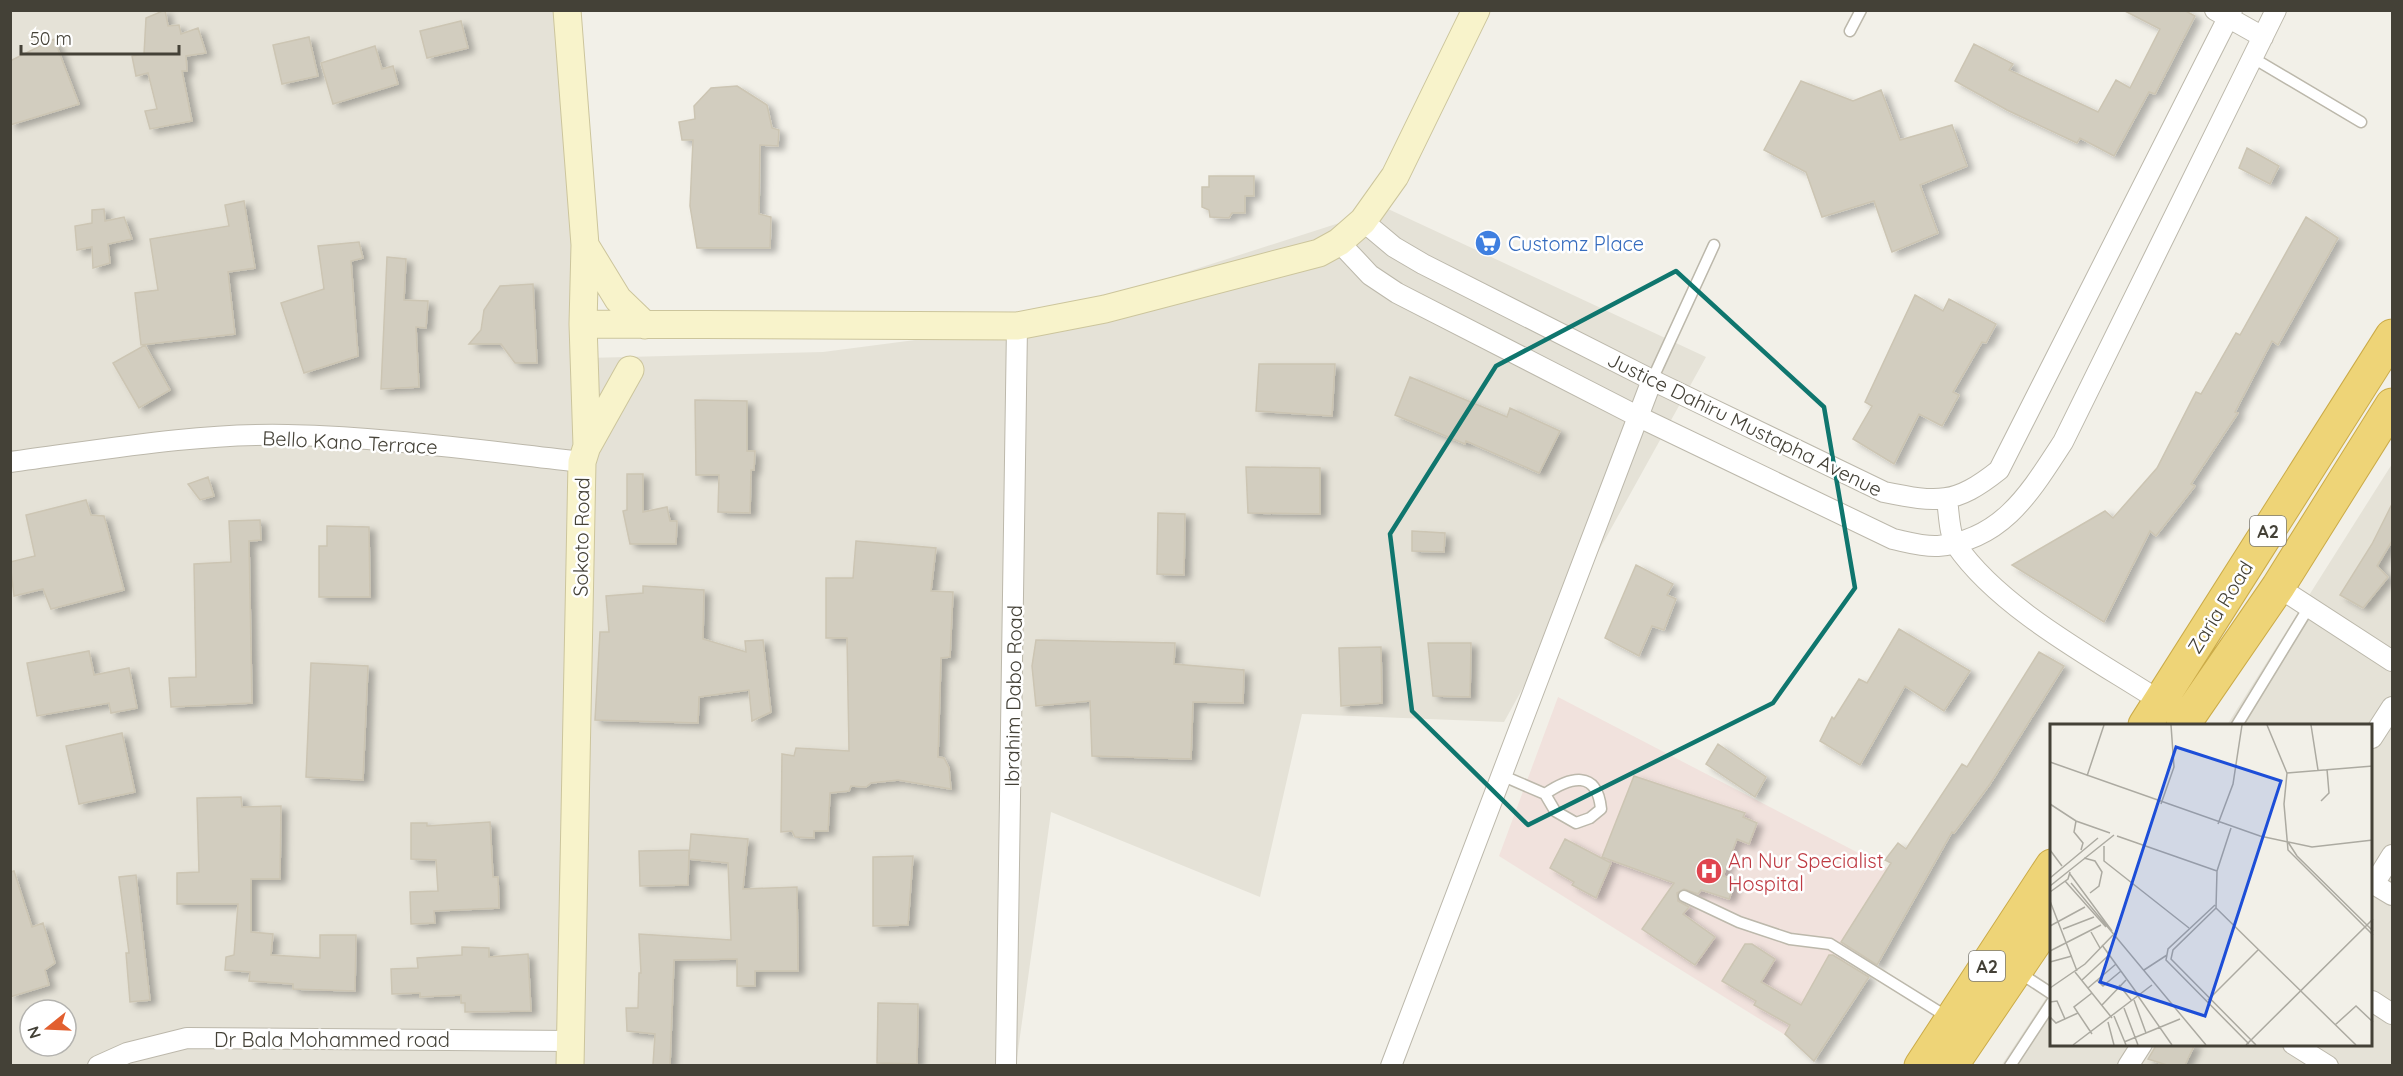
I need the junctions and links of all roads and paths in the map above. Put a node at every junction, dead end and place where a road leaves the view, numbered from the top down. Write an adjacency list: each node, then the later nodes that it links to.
1 (567, 10): 12 (street, Sokoto Road)
2 (1476, 10): 10 (street)
3 (1861, 10): 6 (lane)
4 (2276, 10): 7 (street)
5 (2225, 13): 7 (street); 24 (street, Justice Dahiru Mustapha Avenue)
6 (1850, 31)
7 (2263, 37): 8 (street)
8 (2253, 58): 9 (lane); 25 (street)
9 (2361, 122)
10 (1363, 221): 11 (street); 19 (street, Justice Dahiru Mustapha Avenue)
11 (1339, 242): 16 (street); 21 (street)
12 (585, 245): 14 (street, Sokoto Road); 15 (street)
13 (1714, 245): 19 (lane)
14 (583, 324): 15 (street); 22 (street, Sokoto Road)
15 (645, 325): 16 (street)
16 (1017, 326): 52 (street, Ibrahim Dabo Road)
17 (2392, 336): 30 (highway, Zaria Road / A2)
18 (630, 370): 22 (street)
19 (1652, 380): 21 (street); 24 (street, Justice Dahiru Mustapha Avenue)
20 (2392, 405): 26 (highway, Zaria Road / A2)
21 (1637, 416): 25 (street); 34 (street)
22 (585, 454): 23 (street, Bello Kano Terrace); 50 (street, Sokoto Road)
23 (10, 462)
24 (1947, 500): 25 (street)
25 (1955, 543): 30 (street)
26 (2278, 586): 27 (street); 31 (highway, Zaria Road / A2)
27 (2309, 607): 28 (street); 32 (lane)
28 (2392, 661)
29 (2392, 707): 33 (street)
30 (2152, 713)
31 (2184, 724)
32 (2238, 724)
33 (2373, 736)
34 (1501, 775): 35 (lane); 53 (street)
35 (1545, 794): 35 (lane)
36 (2392, 855): 38 (street)
37 (2050, 869): 47 (highway, A2)
38 (2373, 884): 39 (street)
39 (2392, 895)
40 (1684, 896): 47 (lane)
41 (2050, 920): 42 (highway, A2)
42 (2016, 970): 43 (lane); 55 (highway, A2)
43 (2050, 993)
44 (2373, 1002): 46 (street)
45 (2050, 1005): 56 (lane)
46 (2392, 1014)
47 (1952, 1019): 54 (highway, A2)
48 (2141, 1046): 57 (street)
49 (2296, 1046): 58 (street)
50 (570, 1053): 51 (street, Dr Bala Mohammed road)
51 (98, 1065)
52 (1006, 1065)
53 (1391, 1065)
54 (1922, 1065)
55 (1951, 1065)
56 (2010, 1065)
57 (2128, 1065)
58 (2328, 1065)

